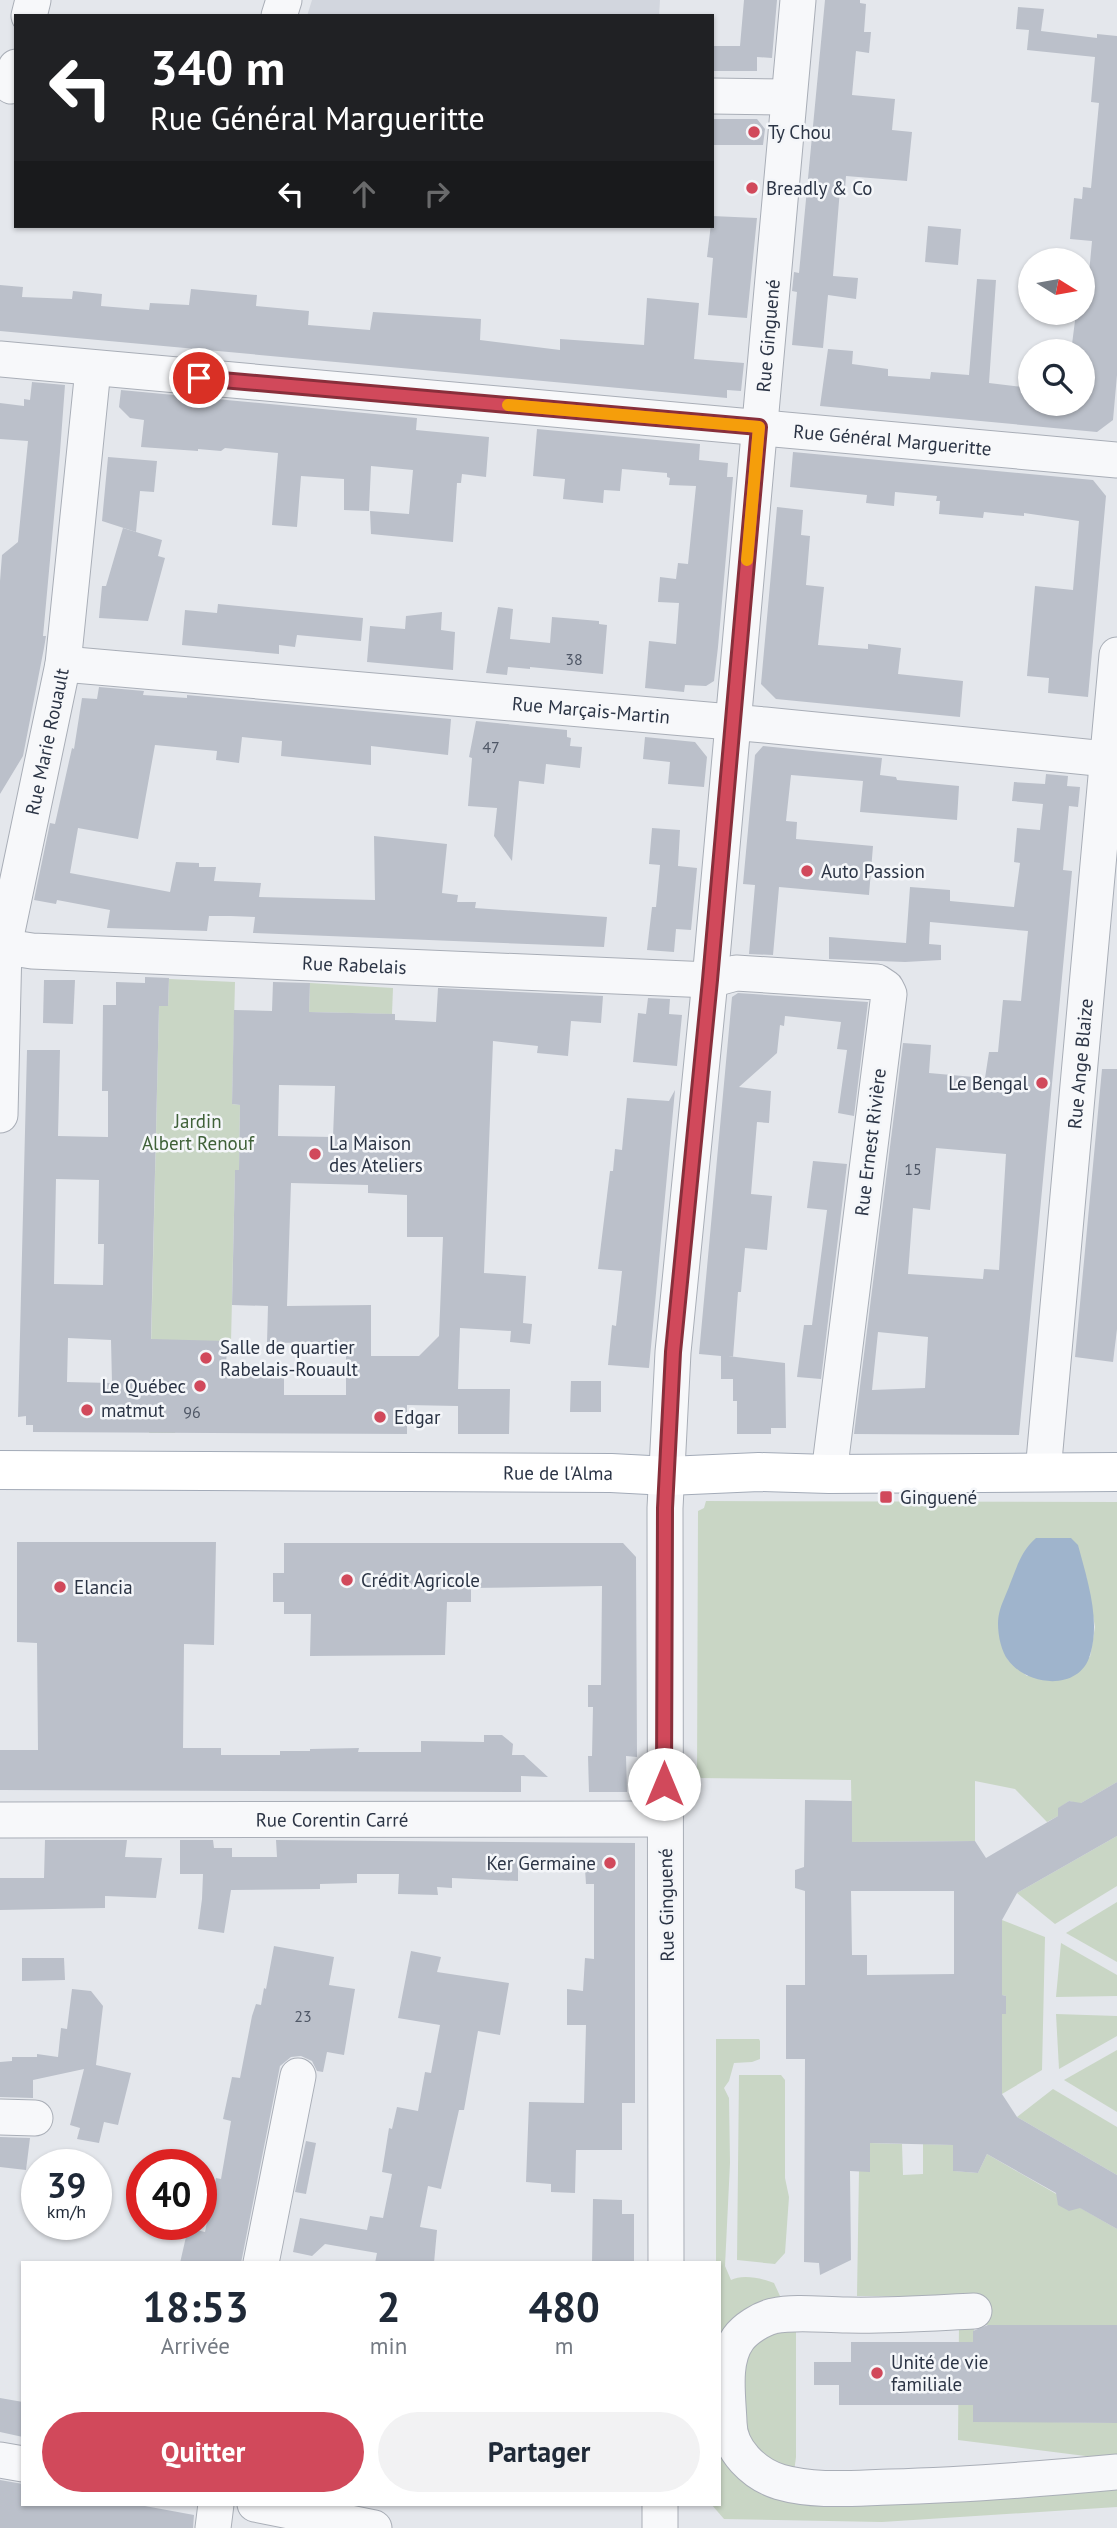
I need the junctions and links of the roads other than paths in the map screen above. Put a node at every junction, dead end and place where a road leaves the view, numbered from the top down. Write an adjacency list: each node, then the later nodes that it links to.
1 (798, 0): 3 (street, Rue Ginguené)
2 (714, 96): 3 (street)
3 (788, 97): 6 (street, Rue Ginguené)
4 (0, 359): 5 (street, Rue Général Margueritte)
5 (93, 369): 6 (street, Rue Général Margueritte); 9 (street, Rue Marie Rouault)
6 (759, 427): 7 (street, Rue Général Margueritte); 10 (street, Rue Ginguené)
7 (1117, 460)
8 (1117, 655): 11 (street, Rue Ange Blaize)
9 (63, 664): 10 (street, Rue Marçais-Martin); 12 (street, Rue Marie Rouault)
10 (732, 722): 11 (street, Rue Marçais-Martin); 13 (street, Rue Ginguené)
11 (1112, 760): 16 (street, Rue Ange Blaize)
12 (2, 946): 13 (street, Rue Rabelais); 14 (street, Rue Marie Rouault)
13 (710, 980): 18 (street, Rue Ernest Rivière); 19 (street, Rue Ginguené)
14 (0, 1115)
15 (0, 1470): 19 (main road, Rue de l'Alma)
16 (1043, 1472): 17 (main road, Rue de l'Alma); 18 (main road, Rue de l'Alma)
17 (1117, 1472)
18 (829, 1474): 19 (main road, Rue de l'Alma)
19 (668, 1476): 20 (street, Rue Ginguené)
20 (665, 1819): 21 (street, Rue Corentin Carré); 26 (street, Rue Ginguené)
21 (0, 1820)
22 (298, 2076): 25 (street)
23 (0, 2117): 24 (street)
24 (36, 2118)
25 (261, 2261)
26 (666, 2261)
27 (974, 2311): 30 (street)
28 (0, 2460): 29 (street)
29 (21, 2464)
30 (1117, 2473)
31 (216, 2506): 34 (street)
32 (265, 2506): 35 (street)
33 (660, 2506): 36 (street)
34 (213, 2528)
35 (374, 2528)
36 (660, 2528)

